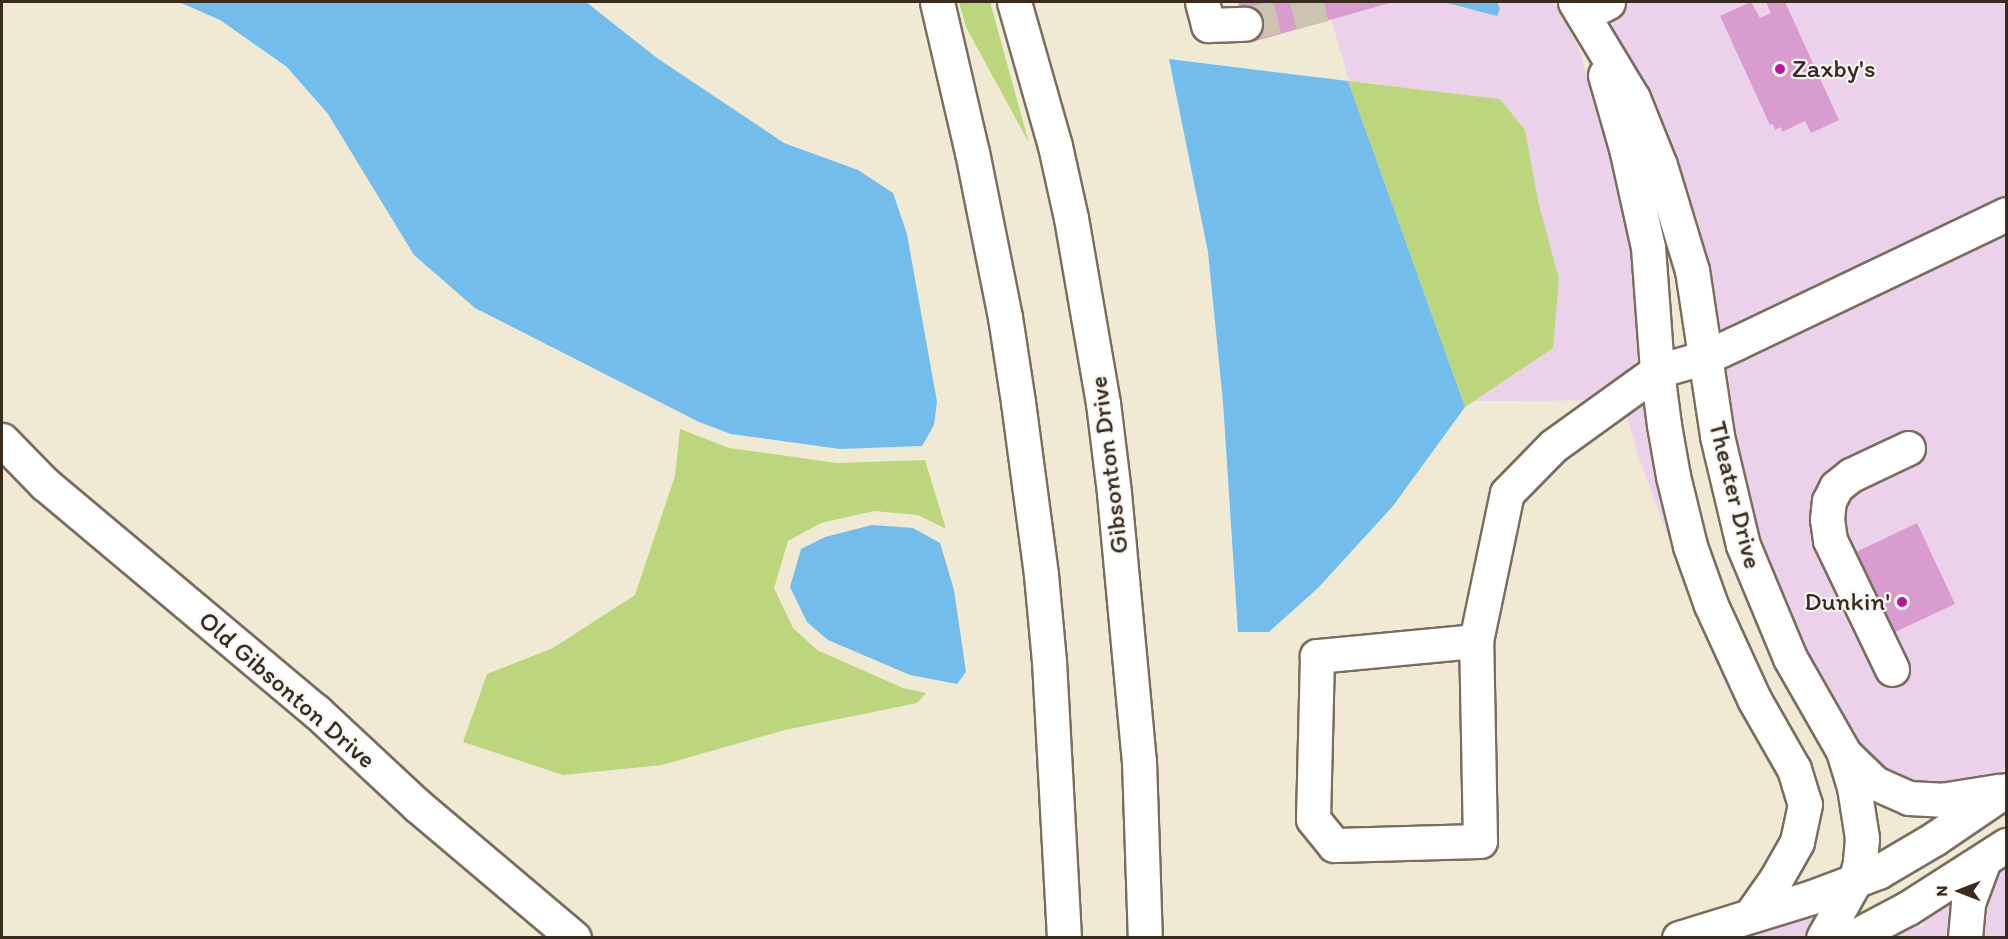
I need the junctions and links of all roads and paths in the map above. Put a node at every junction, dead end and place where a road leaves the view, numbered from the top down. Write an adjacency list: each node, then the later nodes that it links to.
1 (937, 2): 21 (street)
2 (1014, 2): 22 (street, Gibsonton Drive)
3 (1202, 2): 5 (street)
4 (1591, 15): 7 (street, Theater Drive); 8 (street, Theater Drive)
5 (1245, 24)
6 (2007, 214): 7 (street)
7 (1706, 357): 8 (street); 13 (street, Theater Drive)
8 (1657, 371): 11 (street); 18 (street, Theater Drive)
9 (2, 440): 20 (street, Old Gibsonton Drive)
10 (1908, 448): 12 (street)
11 (1476, 641): 11 (street)
12 (1892, 669)
13 (1843, 751): 14 (street); 17 (street, Theater Drive)
14 (2007, 789): 15 (street)
15 (1934, 839): 17 (street); 19 (street)
16 (1995, 853): 19 (street); 26 (street)
17 (1855, 881): 18 (street); 24 (street, Theater Drive)
18 (1750, 916): 23 (street)
19 (1908, 923): 25 (street)
20 (574, 938)
21 (1064, 938)
22 (1145, 938)
23 (1679, 938)
24 (1823, 938)
25 (1851, 938)
26 (1965, 938)

